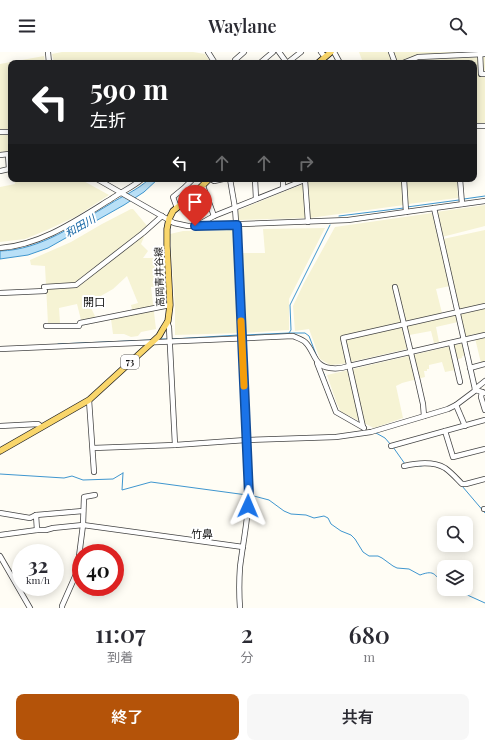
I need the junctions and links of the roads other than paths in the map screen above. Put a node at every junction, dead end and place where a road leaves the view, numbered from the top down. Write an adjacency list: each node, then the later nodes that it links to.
1 (244, 52): 7 (street)
2 (273, 52): 8 (street)
3 (301, 52): 9 (street)
4 (331, 52): 6 (main road)
5 (482, 53): 10 (street); 11 (street)
6 (324, 54)
7 (235, 60)
8 (264, 60)
9 (291, 60)
10 (410, 60)
11 (485, 74)
12 (102, 182): 25 (street)
13 (138, 182): 25 (street)
14 (190, 182): 29 (street)
15 (207, 182): 23 (main road)
16 (231, 182): 30 (street)
17 (255, 182): 26 (street)
18 (284, 182): 24 (street)
19 (299, 182): 24 (street)
20 (304, 182): 36 (street)
21 (404, 182): 32 (street)
22 (460, 182): 28 (street)
23 (203, 186): 29 (main road); 34 (street)
24 (283, 188): 26 (street)
25 (121, 193): 33 (street); 39 (street)
26 (256, 199): 30 (street)
27 (485, 200): 28 (street)
28 (462, 204): 31 (street)
29 (177, 208): 35 (main road)
30 (236, 208): 34 (street); 37 (street)
31 (434, 208): 32 (street); 44 (street)
32 (406, 212): 36 (street)
33 (162, 216): 35 (street); 41 (street)
34 (214, 216): 38 (street)
35 (169, 219): 38 (street); 42 (main road, 高岡青井谷線 / 73)
36 (308, 222): 37 (street)
37 (237, 225): 38 (street); 49 (street)
38 (195, 226)
39 (0, 248)
40 (395, 287): 46 (street)
41 (0, 294)
42 (170, 305): 45 (main road, 高岡青井谷線 / 73); 47 (street)
43 (485, 306): 44 (street)
44 (458, 312): 46 (street); 50 (street)
45 (167, 322): 51 (main road, 高岡青井谷線 / 73); 52 (street)
46 (404, 324): 55 (street); 58 (street)
47 (46, 326)
48 (485, 335): 50 (street)
49 (241, 338): 52 (street); 56 (street); 75 (street)
50 (464, 340): 53 (street); 59 (street)
51 (152, 342): 52 (street); 54 (street); 64 (main road, 高岡青井谷線 / 73)
52 (170, 342): 76 (street)
53 (451, 343): 55 (street); 60 (street)
54 (0, 349)
55 (411, 352): 58 (street); 67 (street)
56 (317, 362): 58 (street); 72 (street)
57 (485, 364): 59 (street)
58 (349, 366): 72 (street)
59 (470, 368): 62 (street)
60 (460, 382)
61 (485, 382): 62 (street)
62 (475, 390): 63 (street); 65 (street)
63 (483, 392): 66 (street)
64 (89, 400): 71 (main road, 高岡青井谷線 / 73); 78 (street)
65 (456, 405): 67 (street); 70 (street)
66 (485, 410)
67 (424, 416): 74 (street)
68 (485, 420): 70 (street)
69 (0, 426): 71 (street)
70 (466, 426): 73 (street)
71 (42, 427): 80 (main road, 高岡青井谷線 / 73)
72 (363, 427): 74 (street)
73 (445, 431): 77 (street); 79 (street)
74 (370, 432): 75 (street)
75 (246, 440): 76 (street); 91 (street)
76 (175, 445): 78 (street)
77 (391, 446)
78 (93, 448): 82 (street)
79 (485, 449)
80 (0, 451)
81 (404, 466): 83 (street)
82 (94, 472)
83 (485, 480)
84 (95, 496): 85 (street)
85 (84, 511): 87 (street); 88 (street)
86 (0, 513): 87 (street)
87 (36, 515): 89 (street)
88 (83, 525): 89 (street); 91 (street); 94 (street)
89 (37, 530): 90 (street)
90 (0, 535)
91 (243, 547): 95 (street)
92 (0, 556): 93 (street)
93 (30, 608)
94 (62, 608)
95 (240, 608)

